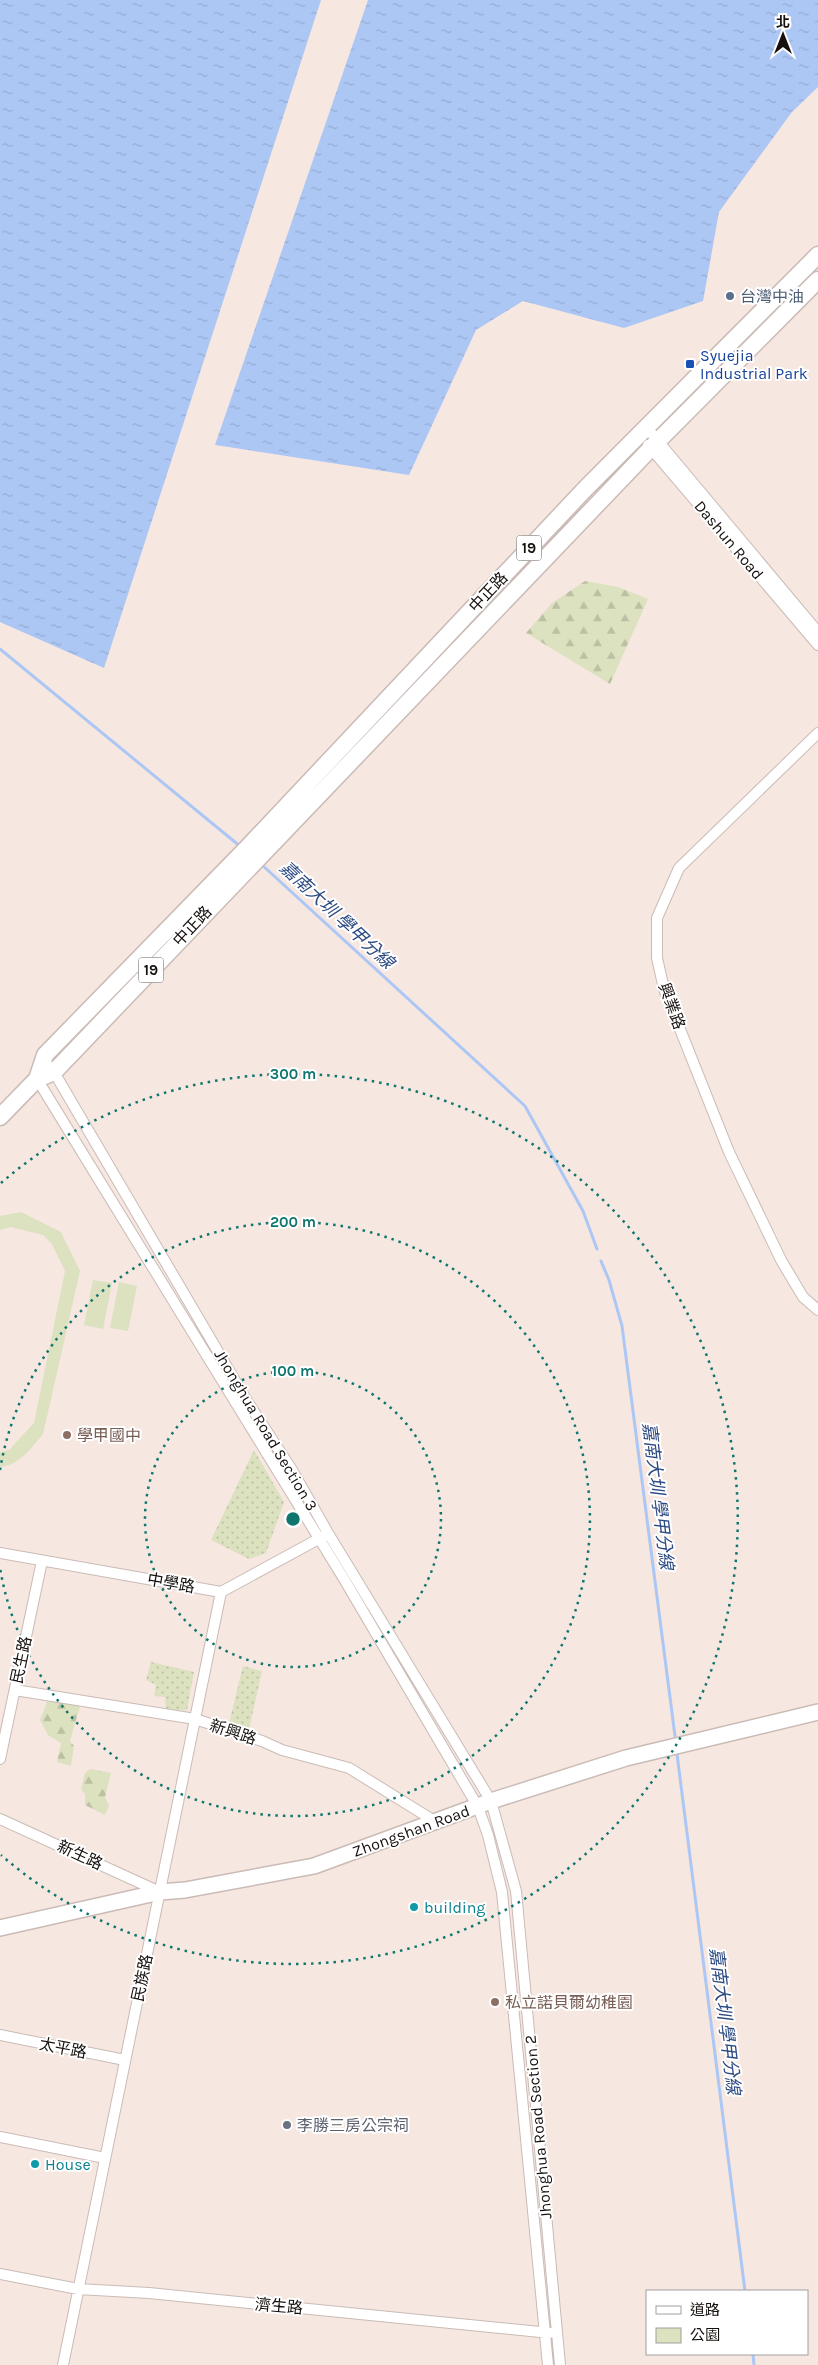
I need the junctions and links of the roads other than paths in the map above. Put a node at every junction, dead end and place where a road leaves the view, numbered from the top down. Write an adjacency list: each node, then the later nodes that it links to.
1 (818, 255): 3 (main road, 中正路 / 19)
2 (818, 280): 4 (main road, 中正路 / 19)
3 (744, 329): 4 (main road); 5 (main road, 中正路 / 19)
4 (756, 342): 6 (main road, 中正路 / 19)
5 (643, 431): 6 (street, Dashun Road); 10 (main road, 中正路 / 19)
6 (655, 444): 7 (street, Dashun Road); 8 (street, Dashun Road); 10 (main road, 中正路 / 19)
7 (818, 632)
8 (818, 645)
9 (818, 733): 15 (street, 興業路)
10 (249, 857): 11 (main road, 中正路 / 19); 12 (main road, 中正路 / 19)
11 (44, 1055): 12 (street, Jhonghua Road Section 3); 13 (main road, 19)
12 (54, 1072): 13 (main road, 19); 16 (street, Jhonghua Road Section 3)
13 (37, 1079): 14 (main road, 19); 16 (street, Jhonghua Road Section 3)
14 (0, 1117)
15 (818, 1310)
16 (324, 1536): 19 (street); 24 (street, Jhonghua Road Section 3); 24 (street, Jhonghua Road Section 3)
17 (0, 1554): 18 (street, 中學路)
18 (42, 1561): 19 (street, 中學路); 20 (street, 民生路)
19 (222, 1592): 22 (street, 民族路)
20 (15, 1690): 22 (street, 新興路); 23 (street, 民生路)
21 (818, 1712): 24 (main road, Zhongshan Road)
22 (195, 1719): 26 (street, 新興路); 27 (street, 民族路)
23 (0, 1759)
24 (485, 1804): 26 (main road, Zhongshan Road); 35 (street, Jhonghua Road Section 2); 36 (street, Jhonghua Road Section 2)
25 (0, 1819): 27 (street, 新生路)
26 (436, 1822): 27 (main road, Zhongshan Road)
27 (160, 1892): 28 (main road, Zhongshan Road); 30 (street, 民族路)
28 (0, 1928)
29 (0, 2035): 30 (street, 太平路)
30 (125, 2060): 32 (street, 民族路)
31 (0, 2137): 32 (street)
32 (105, 2158): 34 (street, 民族路)
33 (0, 2274): 34 (street, 濟生路)
34 (78, 2289): 35 (street, 濟生路); 37 (street, 民族路)
35 (545, 2333): 36 (street, 濟生路); 38 (street, Jhonghua Road Section 2)
36 (558, 2334): 39 (street, Jhonghua Road Section 2)
37 (63, 2365)
38 (548, 2365)
39 (560, 2365)

